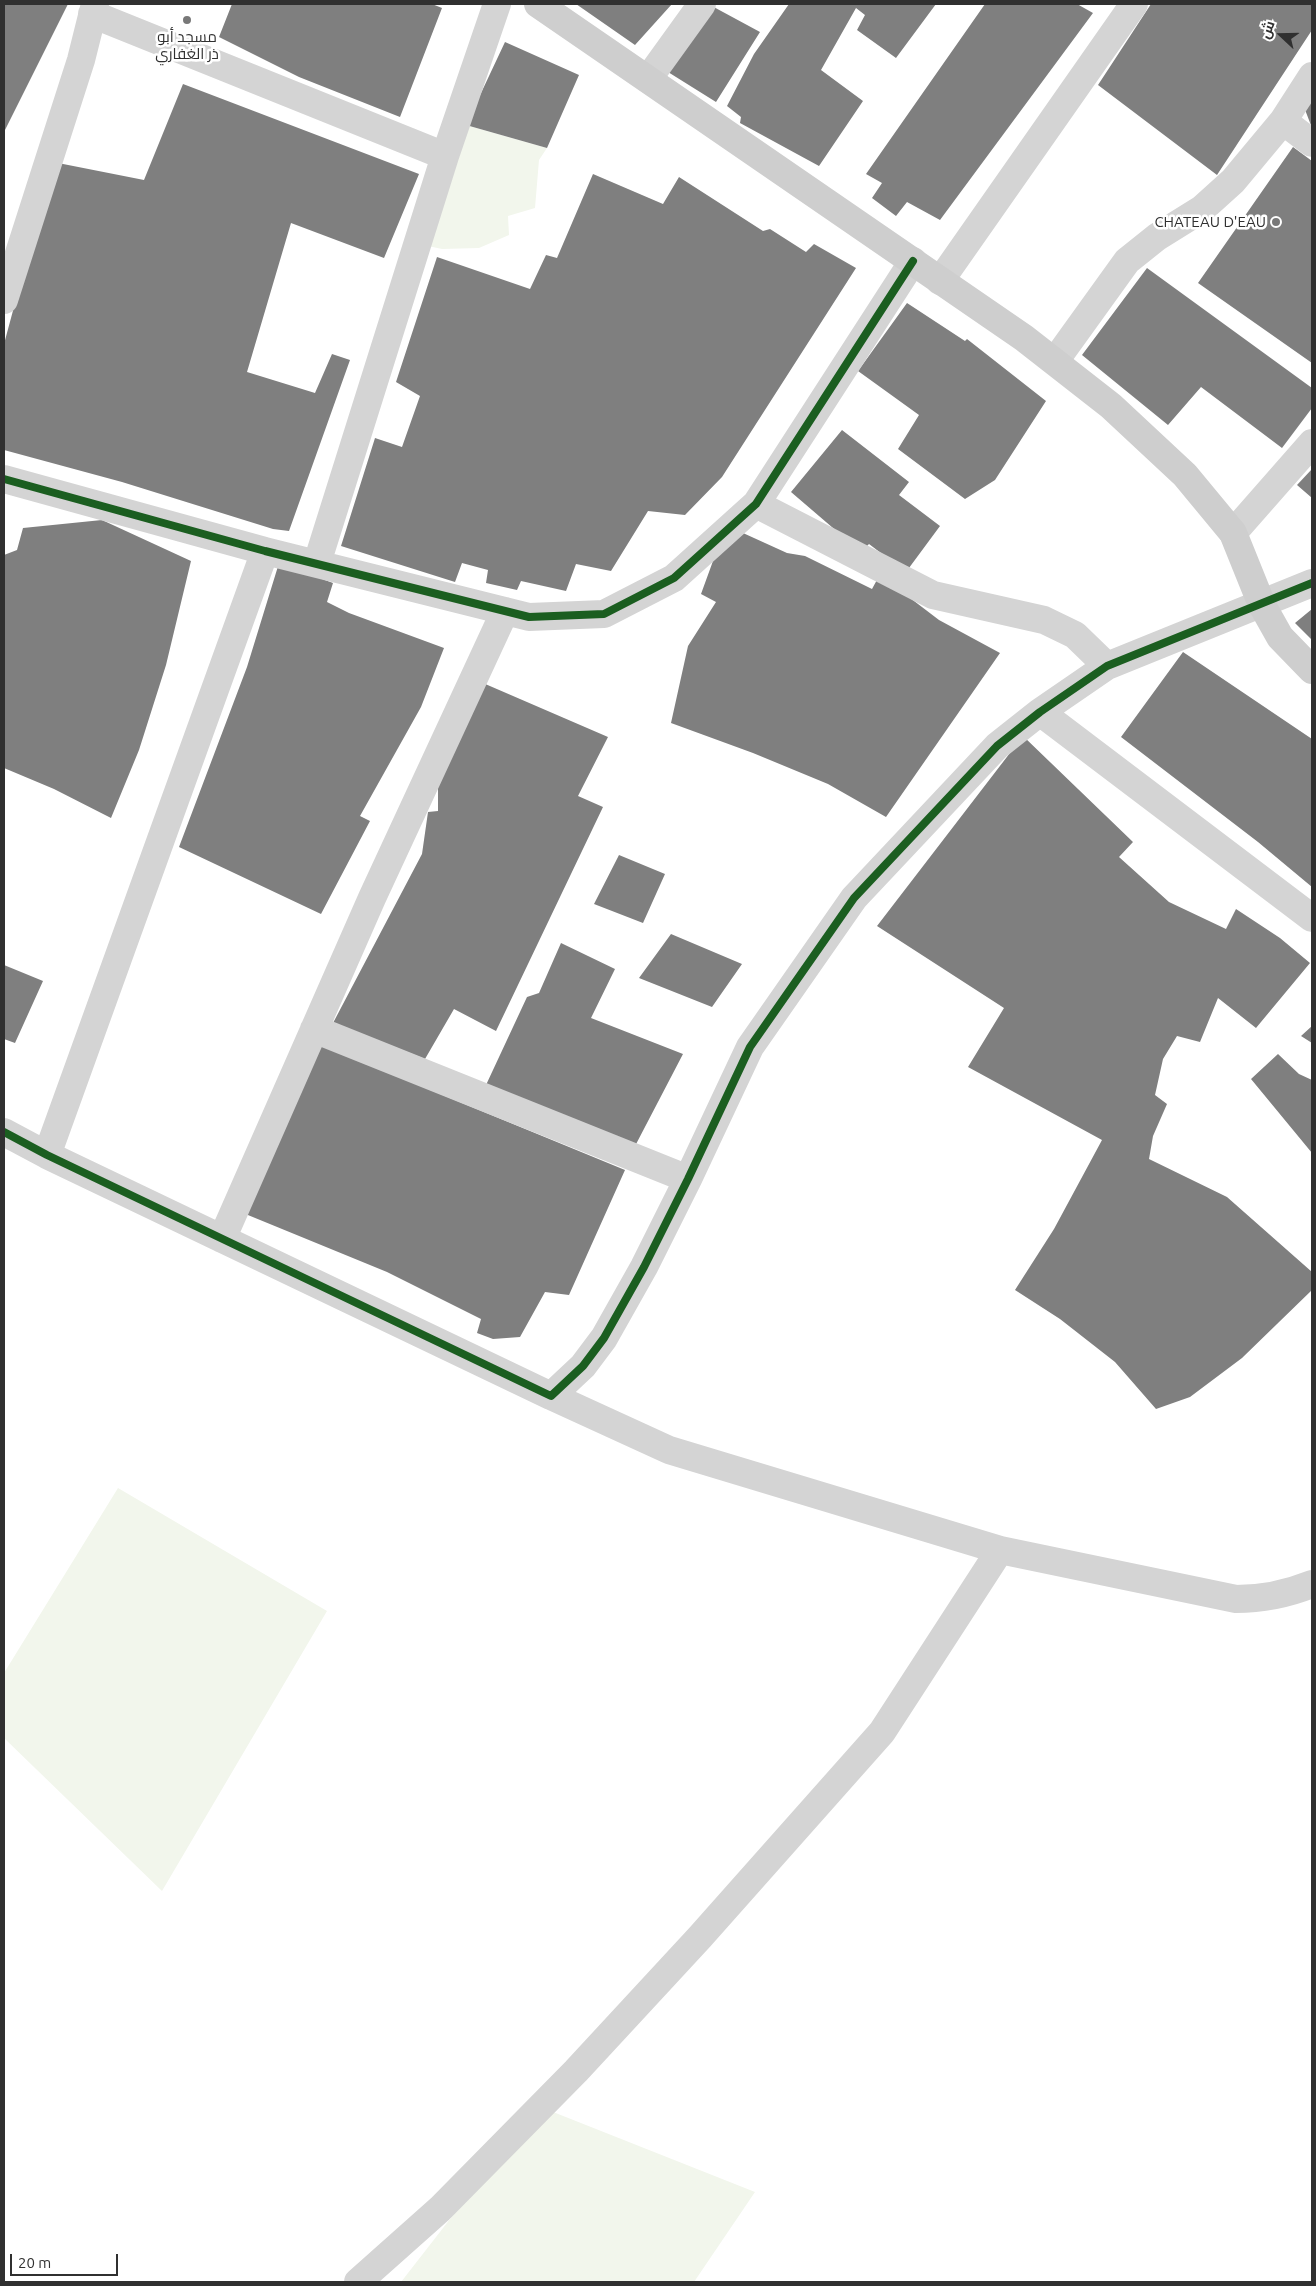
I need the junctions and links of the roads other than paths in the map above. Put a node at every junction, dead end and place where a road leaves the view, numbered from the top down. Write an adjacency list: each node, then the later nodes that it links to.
1 (497, 4): 10 (street)
2 (538, 4): 7 (street)
3 (702, 4): 7 (street)
4 (1134, 4): 12 (street)
5 (94, 9): 10 (street); 13 (street)
6 (1312, 76): 8 (street)
7 (648, 79): 11 (street)
8 (1283, 121): 9 (street); 14 (street)
9 (1312, 143)
10 (445, 156): 20 (street)
11 (913, 261): 12 (street); 17 (street)
12 (940, 280): 14 (street)
13 (4, 300)
14 (1054, 361): 18 (street)
15 (1312, 444): 18 (street)
16 (4, 479): 19 (street)
17 (756, 504): 23 (street); 24 (street)
18 (1234, 533): 22 (street)
19 (264, 550): 20 (street); 30 (street)
20 (317, 563): 23 (street)
21 (1312, 583): 22 (street)
22 (1262, 605): 24 (street); 25 (street)
23 (505, 611): 28 (street)
24 (1107, 666): 26 (street)
25 (1312, 670)
26 (1040, 712): 27 (street); 31 (street)
27 (1312, 918)
28 (314, 1029): 31 (street); 32 (street)
29 (4, 1132): 30 (street)
30 (47, 1155): 32 (street)
31 (688, 1179): 33 (street)
32 (222, 1239): 33 (street)
33 (551, 1396): 34 (street)
34 (1000, 1550): 35 (street); 36 (street)
35 (1312, 1584)
36 (358, 2282)

